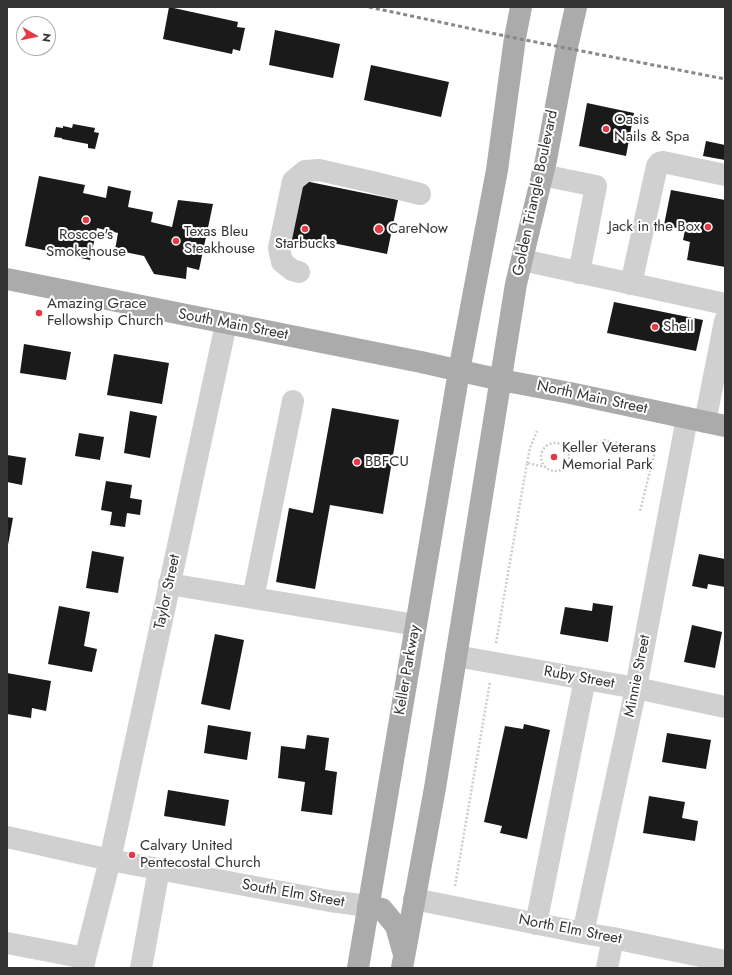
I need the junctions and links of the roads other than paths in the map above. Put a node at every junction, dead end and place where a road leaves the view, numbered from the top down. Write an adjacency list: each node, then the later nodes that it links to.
1 (521, 7): 14 (main road)
2 (576, 7): 3 (main road, Golden Triangle Boulevard)
3 (542, 175): 6 (main road, Golden Triangle Boulevard); 8 (street)
4 (725, 175): 10 (street)
5 (420, 194): 7 (street)
6 (522, 260): 8 (street); 15 (main road, Golden Triangle Boulevard)
7 (299, 272)
8 (579, 273): 10 (street)
9 (7, 279): 13 (main road, South Main Street)
10 (632, 284): 11 (street)
11 (725, 304)
12 (725, 321): 17 (street, Minnie Street)
13 (226, 324): 14 (main road, South Main Street); 18 (street, Taylor Street)
14 (459, 371): 15 (main road, North Main Street); 20 (main road, Keller Parkway)
15 (501, 380): 17 (main road, North Main Street); 21 (main road)
16 (293, 401): 19 (street)
17 (706, 422): 23 (street, Minnie Street)
18 (169, 584): 19 (street); 26 (street, Taylor Street)
19 (253, 598): 20 (street)
20 (416, 625): 29 (main road, Keller Parkway)
21 (456, 656): 22 (street, Ruby Street); 28 (main road)
22 (585, 679): 23 (street, Ruby Street); 30 (street)
23 (636, 688): 24 (street, Ruby Street); 31 (street, Minnie Street)
24 (725, 707)
25 (7, 837): 26 (street, South Elm Street)
26 (110, 860): 27 (street, South Elm Street); 36 (street, Taylor Street)
27 (159, 869): 29 (street, South Elm Street); 37 (street)
28 (414, 899): 30 (street, North Elm Street); 35 (main road)
29 (368, 906): 35 (main road); 38 (main road, Keller Parkway)
30 (536, 924): 31 (street, North Elm Street)
31 (583, 933): 32 (street, North Elm Street)
32 (613, 938): 34 (street, North Elm Street); 39 (street)
33 (7, 943): 36 (street)
34 (725, 961)
35 (403, 962)
36 (84, 963)
37 (141, 968)
38 (358, 968)
39 (608, 968)

